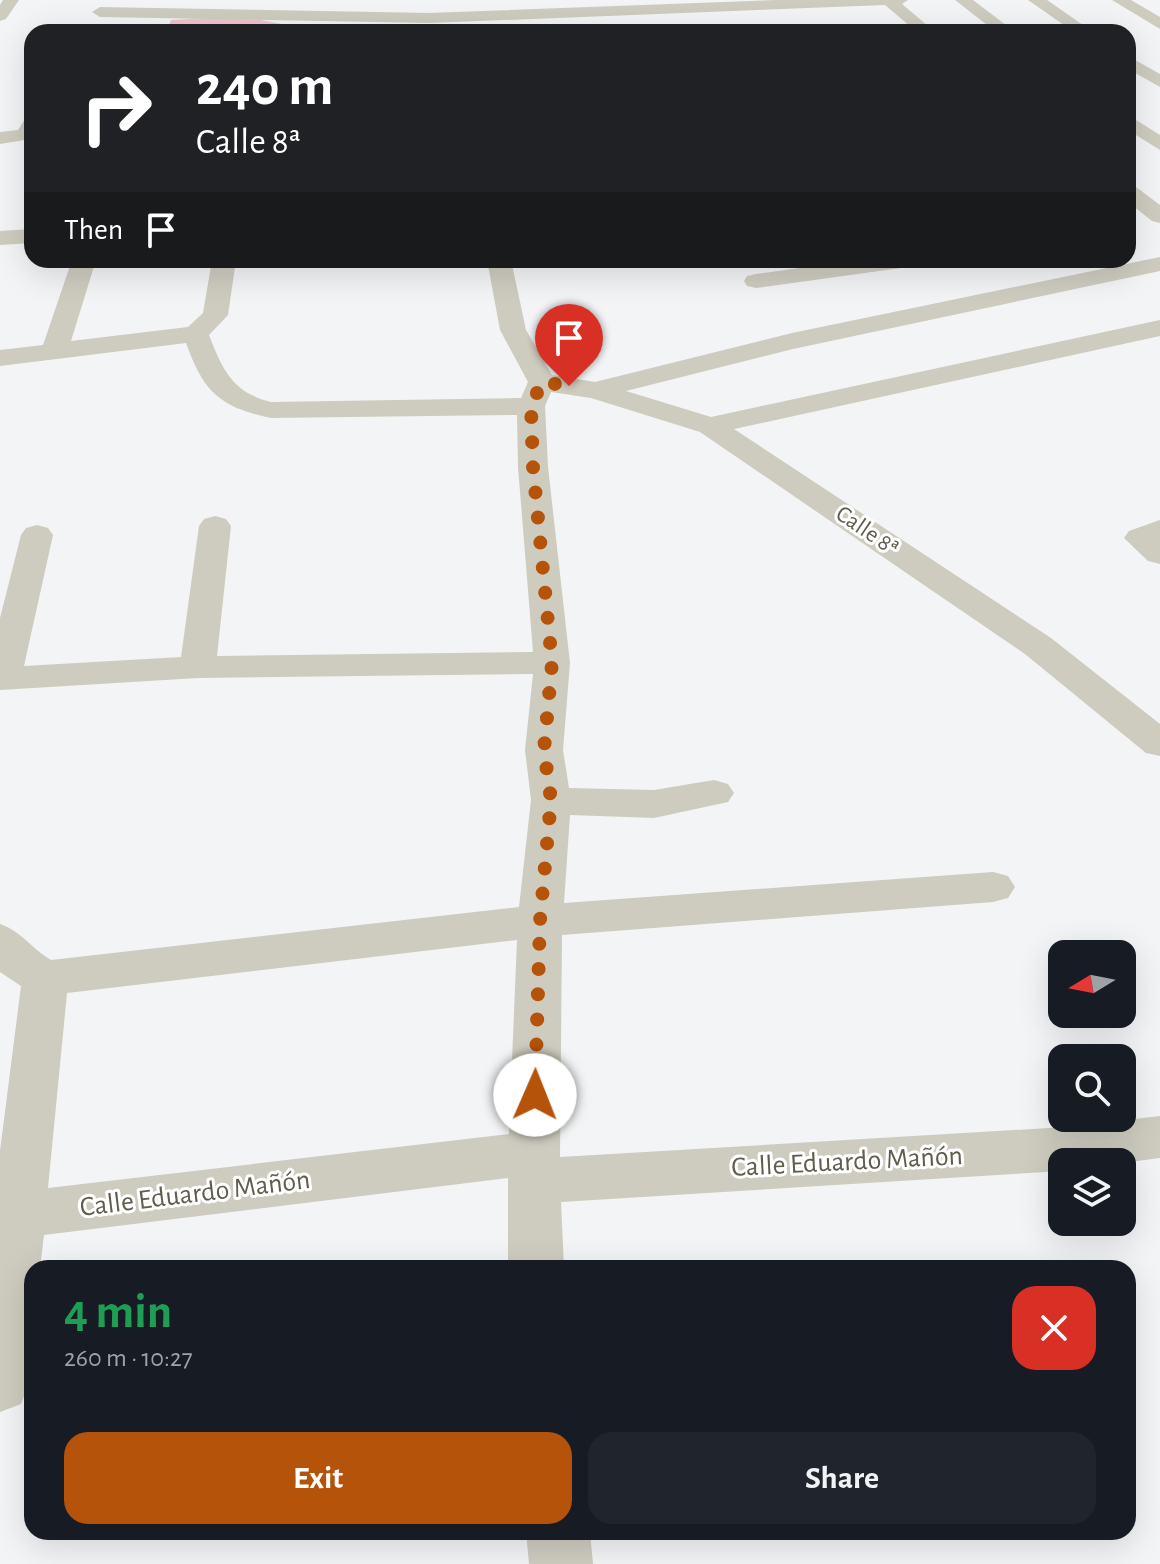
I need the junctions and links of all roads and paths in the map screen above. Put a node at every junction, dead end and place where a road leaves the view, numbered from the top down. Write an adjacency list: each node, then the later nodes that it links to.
1 (11, 0): 14 (street)
2 (405, 0): 16 (street)
3 (888, 0): 4 (street); 8 (street); 21 (street)
4 (900, 0)
5 (963, 0): 22 (street)
6 (1036, 0): 23 (street)
7 (1120, 0): 24 (street)
8 (812, 2): 9 (street); 17 (street)
9 (745, 3): 12 (street); 18 (street)
10 (582, 6): 11 (street); 12 (street); 20 (street)
11 (497, 8): 16 (street)
12 (670, 10)
13 (100, 11): 15 (street)
14 (0, 16)
15 (295, 16): 16 (street); 19 (street)
16 (421, 22)
17 (835, 22)
18 (764, 23)
19 (317, 24)
20 (593, 24)
21 (917, 24)
22 (996, 24)
23 (1073, 24)
24 (1160, 24)
25 (1136, 64): 26 (street)
26 (1160, 65)
27 (1136, 67): 28 (street)
28 (1160, 82)
29 (1139, 128): 32 (street)
30 (24, 132): 31 (street)
31 (0, 138)
32 (1160, 144)
33 (1136, 198): 34 (street)
34 (1160, 218): 35 (street)
35 (1136, 222)
36 (1160, 264): 45 (street)
37 (81, 268): 46 (street)
38 (223, 268): 44 (street)
39 (501, 268): 51 (street)
40 (747, 268): 42 (street)
41 (822, 268): 42 (street)
42 (756, 281): 45 (street)
43 (1160, 328): 52 (street)
44 (196, 334): 46 (street); 51 (street, Calle 8ª)
45 (792, 341): 50 (street)
46 (55, 349): 47 (street)
47 (0, 358)
48 (98, 372): 49 (street)
49 (0, 373)
50 (595, 390): 51 (street, Calle 8ª); 52 (street, Calle 8ª)
51 (536, 394): 57 (street)
52 (710, 426): 60 (street, Calle 8ª)
53 (215, 526): 58 (street)
54 (1160, 530): 56 (street)
55 (37, 535): 59 (street)
56 (1160, 554)
57 (552, 663): 58 (street); 62 (street)
58 (198, 667): 59 (street)
59 (2, 679)
60 (1160, 744)
61 (714, 793): 62 (street)
62 (551, 800): 64 (street)
63 (993, 887): 64 (street)
64 (540, 921): 66 (street); 68 (street)
65 (0, 941): 66 (street)
66 (45, 978): 69 (street)
67 (1160, 1137): 68 (street, Calle Eduardo Mañón)
68 (534, 1167): 69 (street, Calle Eduardo Mañón); 70 (street)
69 (10, 1216): 71 (street)
70 (536, 1260)
71 (0, 1384)
72 (559, 1540): 73 (street)
73 (561, 1564)

